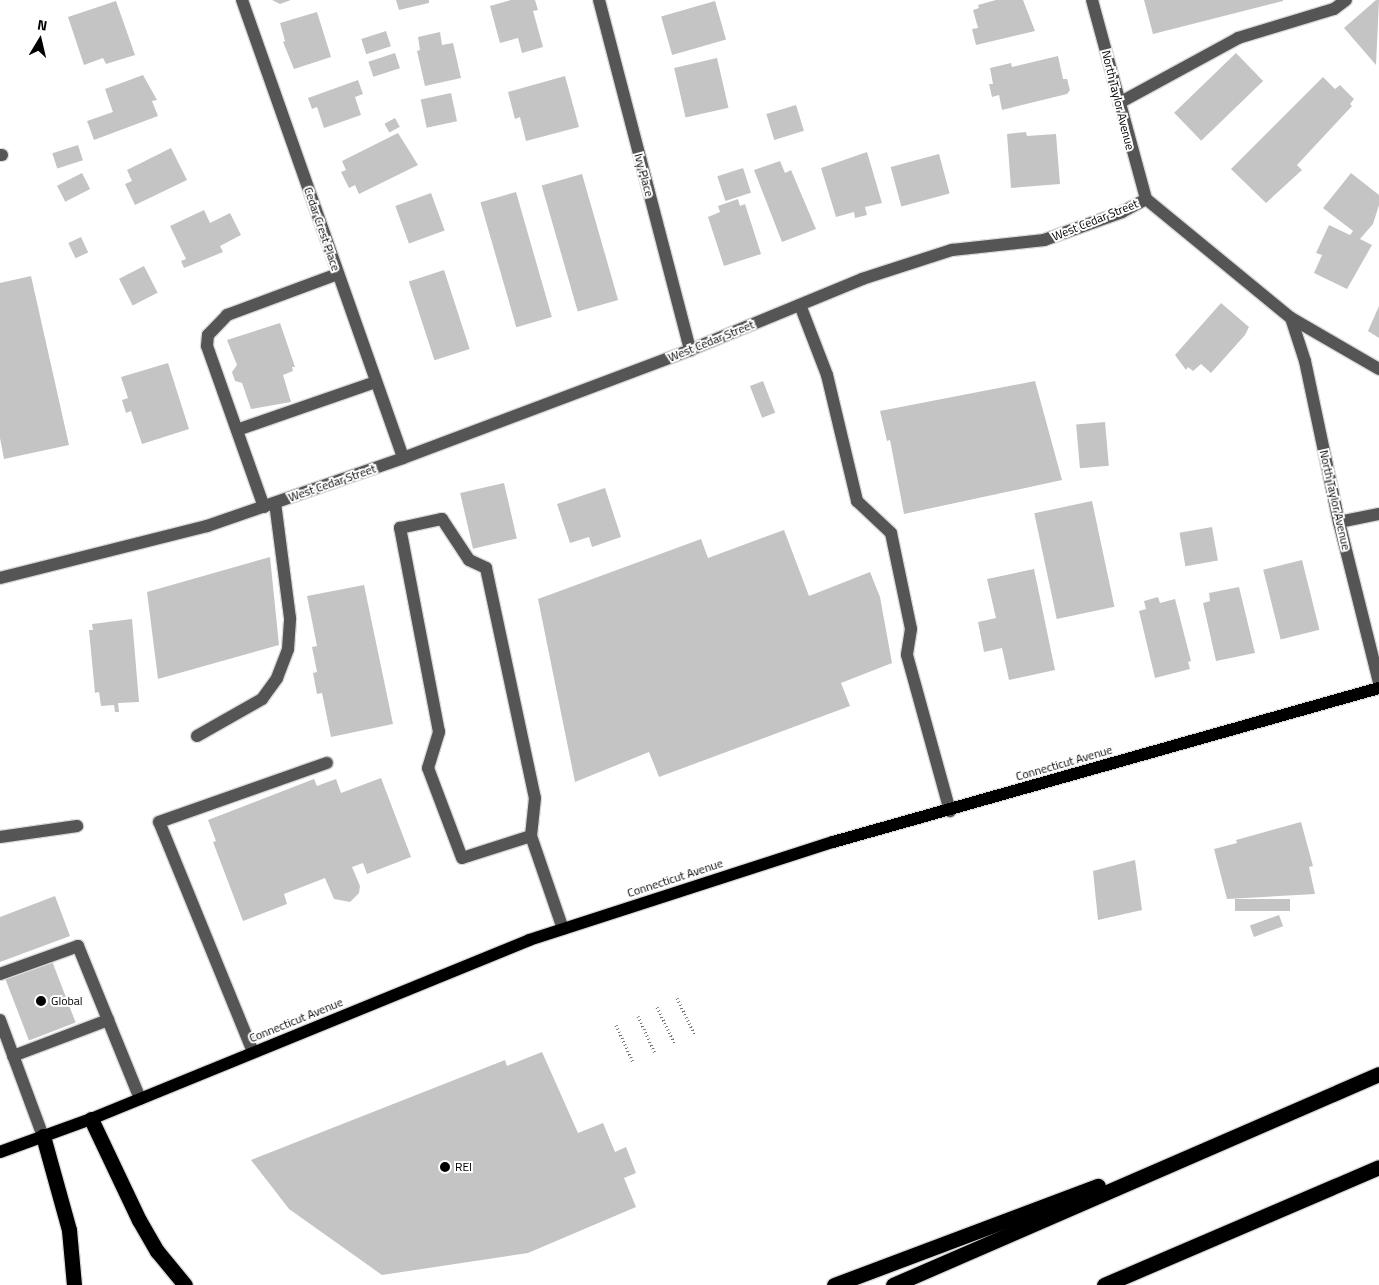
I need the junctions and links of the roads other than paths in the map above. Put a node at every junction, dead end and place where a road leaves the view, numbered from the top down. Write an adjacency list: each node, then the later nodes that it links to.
1 (242, 0): 7 (street, Cedar Crest Place)
2 (598, 0): 10 (street, Ivy Place)
3 (1092, 0): 5 (street, North Taylor Avenue)
4 (1346, 0): 5 (street)
5 (1119, 103): 6 (street, North Taylor Avenue)
6 (1146, 199): 8 (street, West Cedar Street); 9 (street, West Cedar Street)
7 (338, 274): 12 (street, Cedar Crest Place); 13 (street)
8 (800, 305): 10 (street, West Cedar Street); 23 (street)
9 (1291, 318): 11 (street, West Cedar Street); 17 (street, North Taylor Avenue)
10 (690, 350): 14 (street, West Cedar Street)
11 (1379, 369)
12 (376, 382): 13 (street); 14 (street, Cedar Crest Place)
13 (237, 430): 15 (street)
14 (403, 458): 15 (street, West Cedar Street)
15 (269, 505): 18 (street, West Cedar Street); 21 (street)
16 (1379, 514): 17 (street)
17 (1339, 522): 19 (street, North Taylor Avenue)
18 (0, 578)
19 (1379, 683)
20 (1379, 688): 23 (main road, Connecticut Avenue)
21 (197, 736)
22 (327, 763): 31 (street)
23 (950, 811): 27 (main road, Connecticut Avenue)
24 (77, 826): 26 (street)
25 (531, 836): 25 (street); 27 (street)
26 (0, 837)
27 (563, 929): 31 (main road, Connecticut Avenue)
28 (0, 974): 30 (street)
29 (0, 1020): 32 (street)
30 (108, 1020): 32 (street); 34 (street)
31 (253, 1052): 34 (main road, Connecticut Avenue)
32 (13, 1056): 37 (street)
33 (1379, 1074): 35 (highway)
34 (140, 1098): 36 (main road, Connecticut Avenue)
35 (1279, 1117): 42 (highway); 43 (highway)
36 (91, 1119): 37 (main road, Connecticut Avenue); 41 (highway)
37 (43, 1136): 38 (main road, Connecticut Avenue); 40 (highway)
38 (0, 1152)
39 (1379, 1167): 44 (highway)
40 (74, 1285)
41 (185, 1285)
42 (834, 1285)
43 (893, 1285)
44 (1104, 1285)

